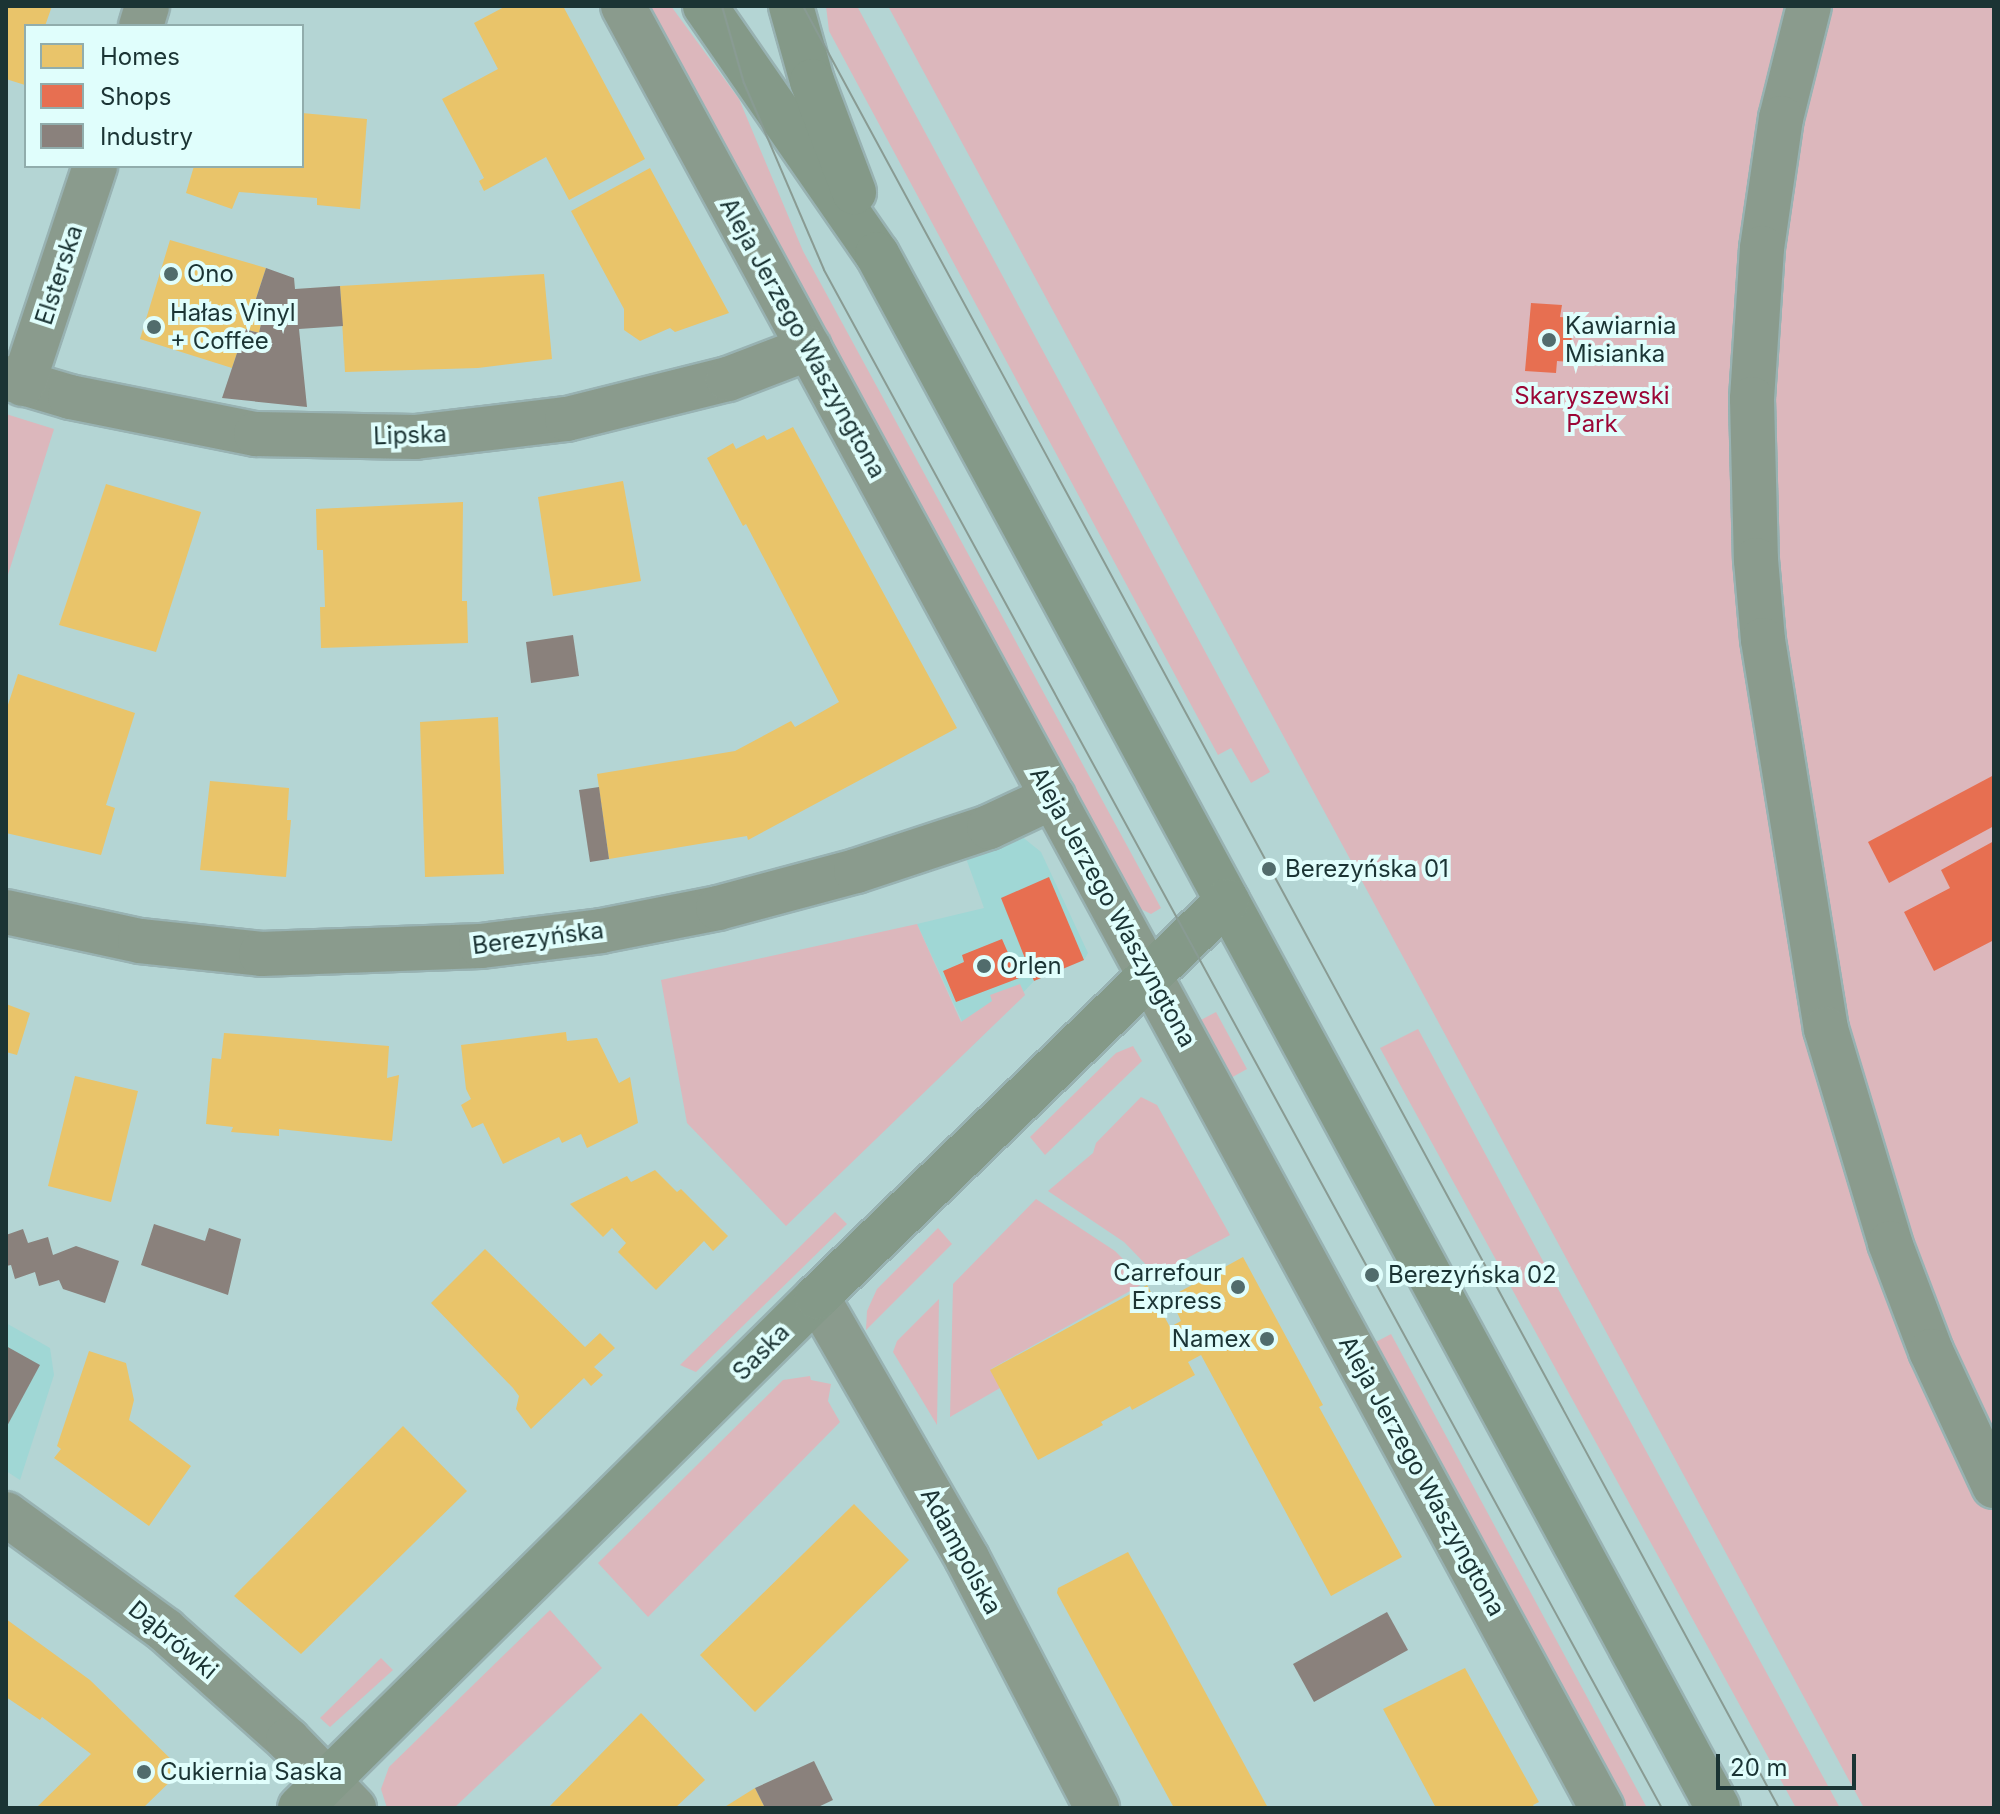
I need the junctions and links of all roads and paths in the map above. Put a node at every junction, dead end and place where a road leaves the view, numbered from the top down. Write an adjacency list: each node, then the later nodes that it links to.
1 (623, 6): 7 (street, Aleja Jerzego Waszyngtona)
2 (705, 6): 6 (main road)
3 (791, 6): 6 (main road)
4 (1809, 6): 14 (street)
5 (94, 168): 8 (street, Elsterska)
6 (877, 254): 10 (main road)
7 (809, 348): 8 (street, Lipska); 9 (street, Aleja Jerzego Waszyngtona)
8 (15, 381)
9 (1053, 797): 11 (street, Berezyńska); 12 (street, Aleja Jerzego Waszyngtona)
10 (1227, 901): 12 (main road, Saska); 19 (main road)
11 (6, 912)
12 (1149, 975): 13 (main road, Saska); 18 (street, Aleja Jerzego Waszyngtona)
13 (817, 1297): 16 (main road, Saska); 17 (street, Adampolska)
14 (1994, 1486)
15 (6, 1514): 16 (street, Dąbrówki)
16 (327, 1799)
17 (1097, 1808)
18 (1602, 1808)
19 (1718, 1808)

